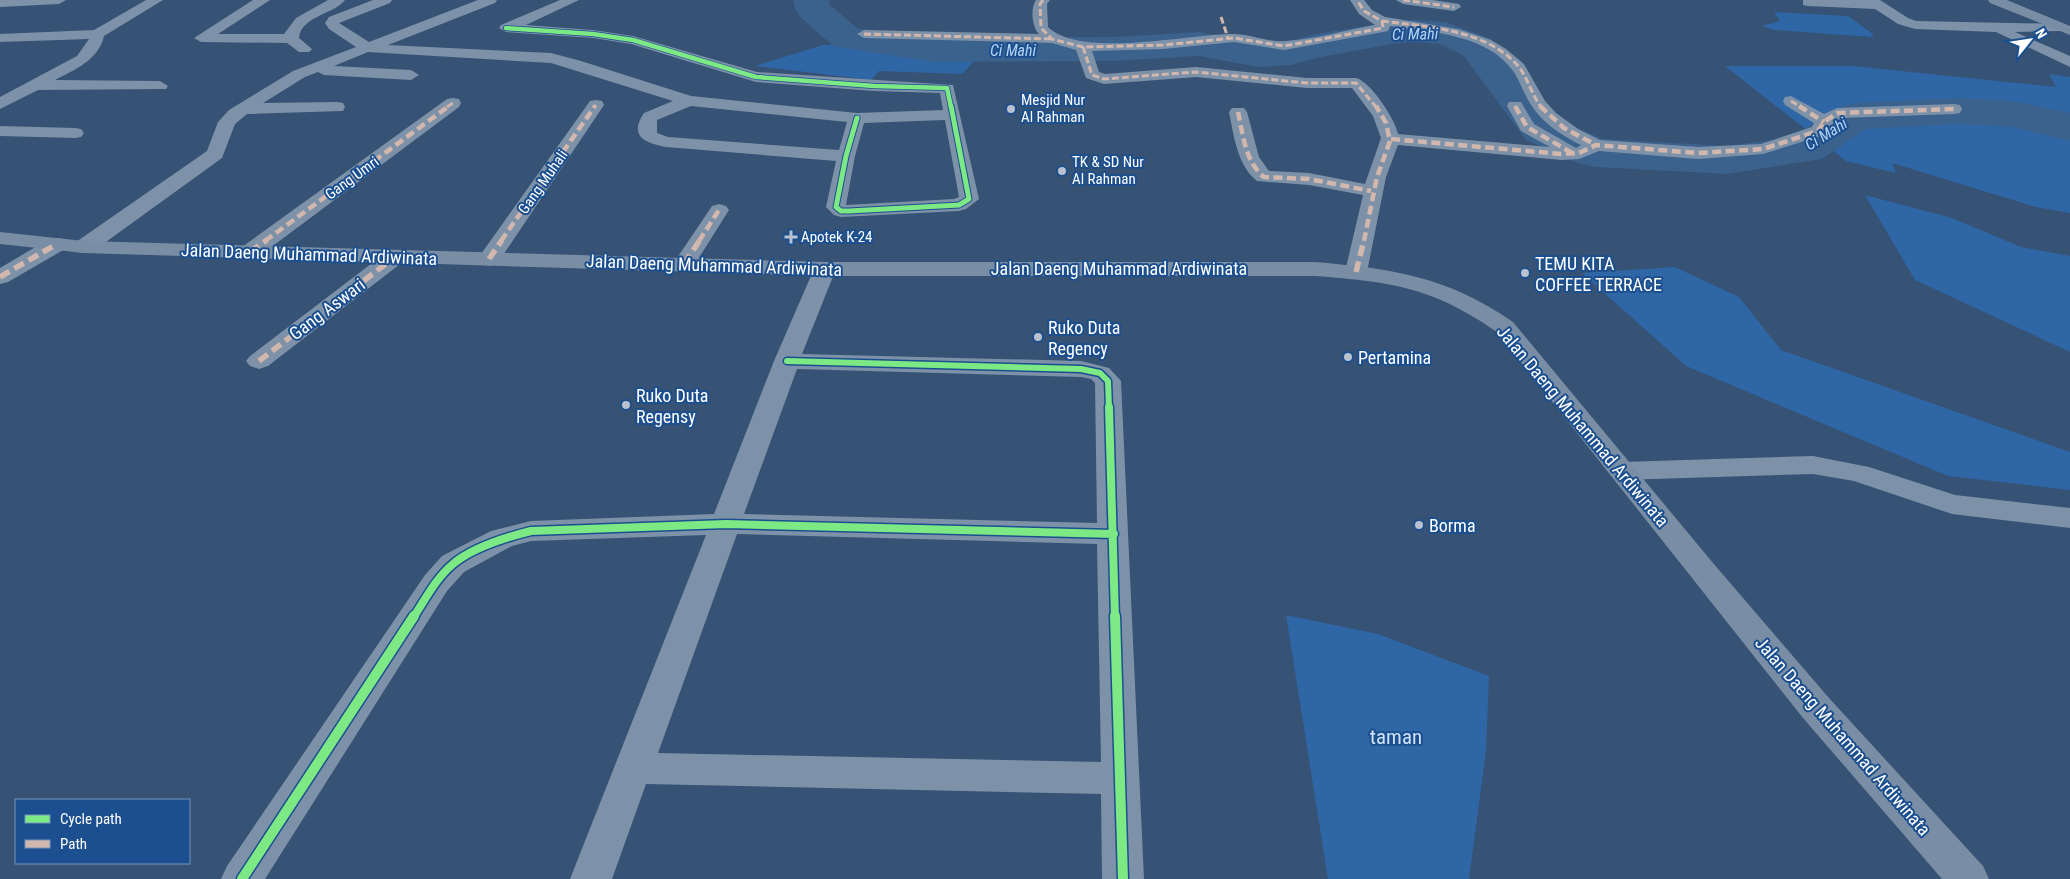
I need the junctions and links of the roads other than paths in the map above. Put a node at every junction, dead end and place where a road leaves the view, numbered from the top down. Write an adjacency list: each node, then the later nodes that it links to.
1 (59, 0): 15 (street)
2 (156, 0): 21 (street)
3 (263, 0): 25 (street)
4 (338, 0): 25 (street)
5 (385, 0): 26 (street)
6 (457, 0): 26 (street)
7 (490, 0): 29 (street)
8 (572, 0): 48 (street)
9 (1043, 0): 27 (street)
10 (1357, 0): 18 (street)
11 (1403, 0): 16 (street)
12 (1995, 0): 20 (main road)
13 (1808, 2): 14 (street)
14 (1875, 2): 19 (street)
15 (0, 3)
16 (1454, 7)
17 (1221, 17): 24 (street)
18 (1382, 21): 24 (street); 55 (street)
19 (1994, 28): 20 (street); 32 (street)
20 (2065, 29)
21 (97, 34): 23 (street); 35 (street)
22 (864, 34): 27 (street)
23 (0, 38)
24 (1228, 38): 31 (street)
25 (292, 39): 33 (street)
26 (355, 39): 29 (street)
27 (1052, 39): 31 (street)
28 (479, 40): 30 (street)
29 (369, 48): 30 (street); 33 (street)
30 (452, 52): 37 (street)
31 (1084, 52): 54 (street)
32 (2070, 62)
33 (307, 72): 34 (street); 45 (street)
34 (412, 75)
35 (34, 86): 36 (street); 41 (street)
36 (160, 86)
37 (654, 91): 38 (street); 49 (street)
38 (689, 101): 49 (street); 50 (street)
39 (1791, 101): 51 (street)
40 (453, 103): 62 (street, Gang Umri)
41 (0, 104)
42 (596, 105): 64 (street, Gang Muhali)
43 (337, 106): 45 (street)
44 (1515, 106): 55 (street)
45 (243, 109): 61 (street)
46 (1954, 109): 51 (street)
47 (1238, 112): 57 (street)
48 (951, 115): 50 (street); 56 (street)
49 (650, 117): 56 (street)
50 (857, 118): 56 (street)
51 (1824, 122): 55 (street)
52 (0, 131): 53 (street)
53 (75, 133)
54 (1391, 139): 55 (street); 57 (street)
55 (1585, 149)
56 (846, 156)
57 (1371, 192): 67 (street)
58 (719, 210): 65 (street)
59 (0, 238): 60 (main road, Jalan Daeng Muhammad Ardiwinata)
60 (58, 244): 61 (main road, Jalan Daeng Muhammad Ardiwinata); 68 (street)
61 (84, 247): 62 (main road, Jalan Daeng Muhammad Ardiwinata)
62 (250, 252): 63 (main road, Jalan Daeng Muhammad Ardiwinata)
63 (396, 256): 64 (main road, Jalan Daeng Muhammad Ardiwinata); 69 (street, Gang Aswari)
64 (489, 259): 65 (main road, Jalan Daeng Muhammad Ardiwinata)
65 (684, 264): 66 (main road, Jalan Daeng Muhammad Ardiwinata)
66 (826, 269): 67 (main road, Jalan Daeng Muhammad Ardiwinata); 70 (street)
67 (1356, 272): 71 (main road, Jalan Daeng Muhammad Ardiwinata)
68 (0, 277)
69 (259, 361)
70 (787, 361): 73 (street); 74 (street)
71 (1622, 471): 72 (street); 80 (main road, Jalan Daeng Muhammad Ardiwinata)
72 (2070, 518)
73 (726, 524): 74 (street); 75 (street); 77 (street)
74 (1114, 534): 76 (street)
75 (633, 768): 76 (street); 78 (street)
76 (1119, 778): 79 (street)
77 (242, 879)
78 (591, 879)
79 (1123, 879)
80 (1968, 879)

